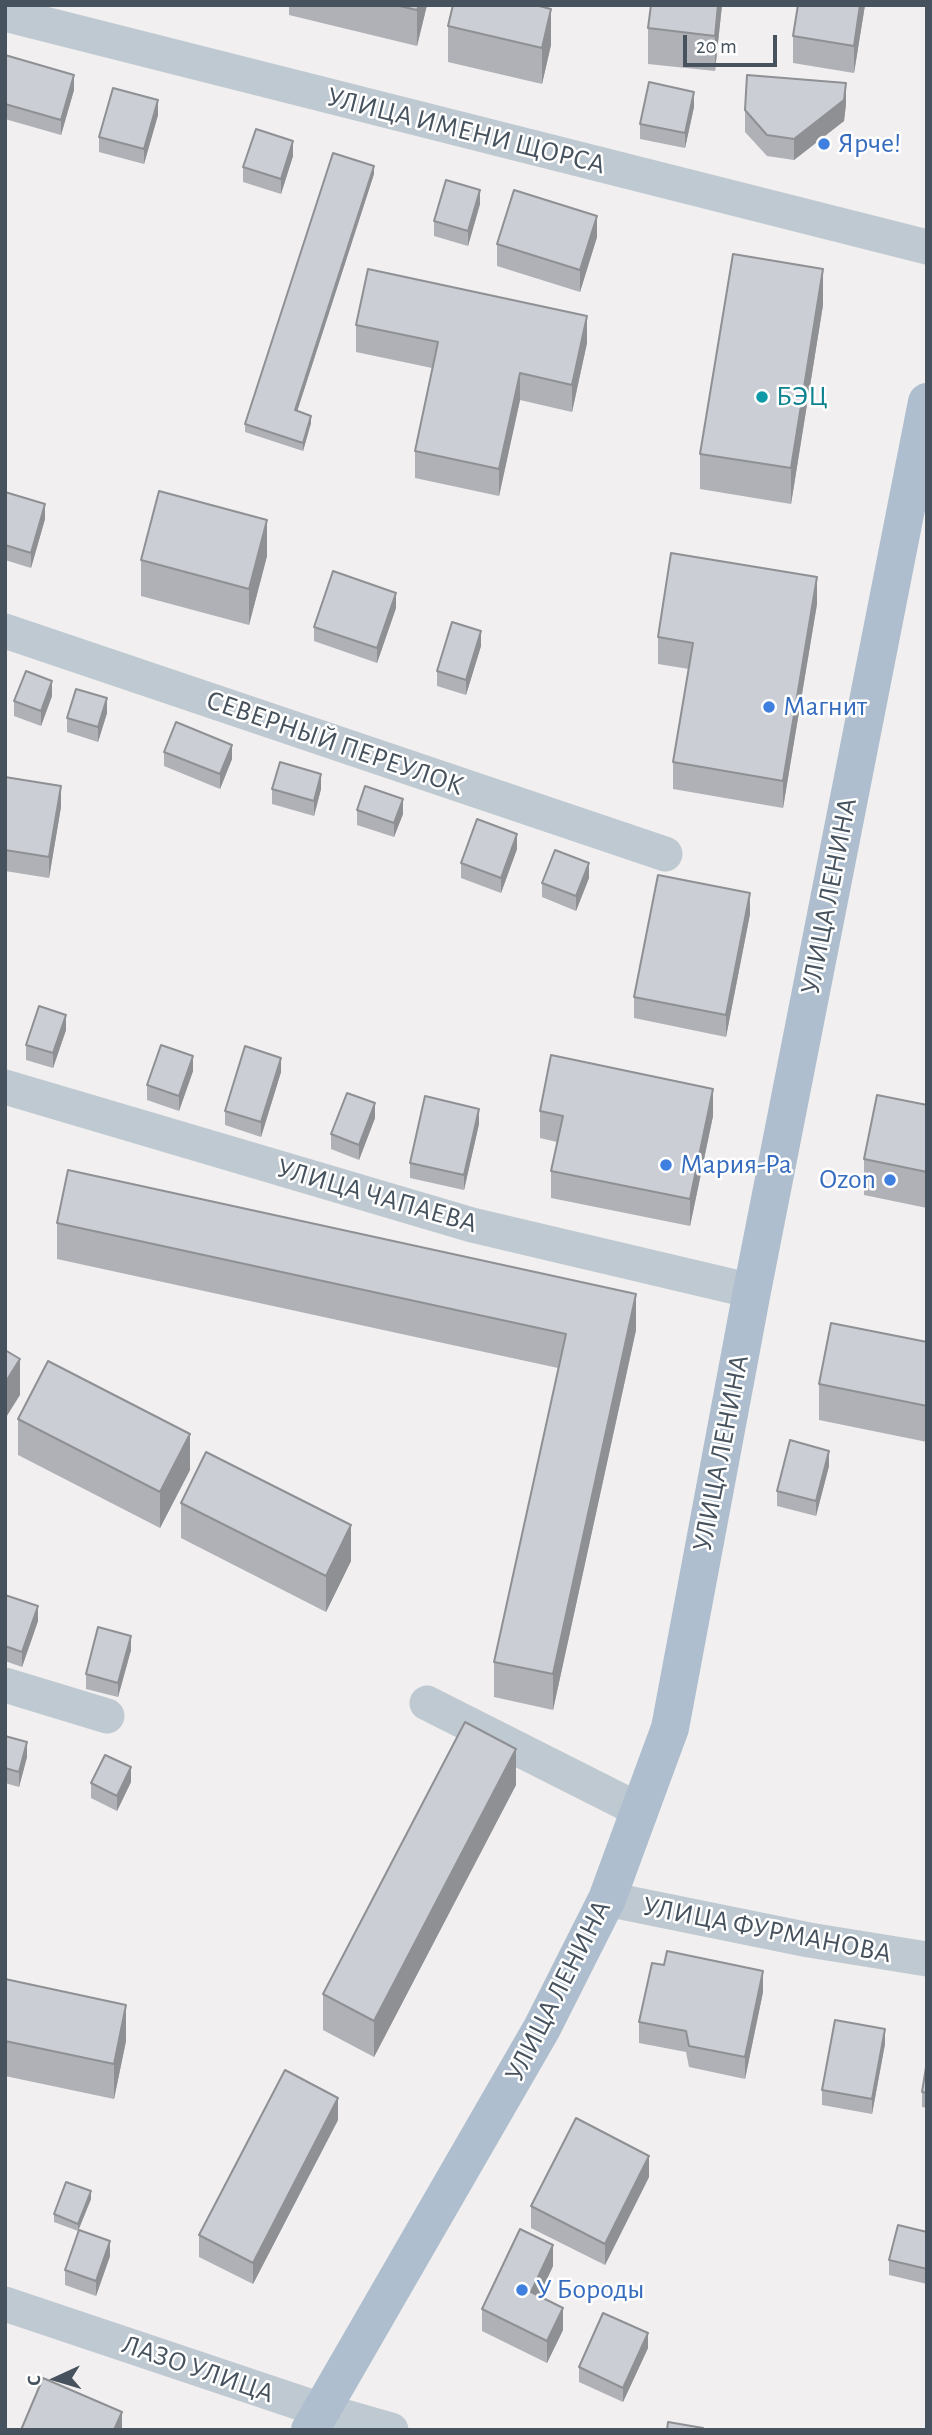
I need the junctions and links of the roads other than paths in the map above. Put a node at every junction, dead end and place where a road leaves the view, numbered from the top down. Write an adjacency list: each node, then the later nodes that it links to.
1 (5, 14): 2 (street, УЛИЦА ИМЕНИ ЩОРСА)
2 (927, 247)
3 (927, 402): 7 (main road, УЛИЦА ЛЕНИНА)
4 (5, 631): 5 (street, СЕВЕРНЫЙ ПЕРЕУЛОК)
5 (665, 854)
6 (5, 1087): 7 (street, УЛИЦА ЧАПАЕВА)
7 (752, 1291): 11 (main road, УЛИЦА ЛЕНИНА)
8 (5, 1685): 10 (street)
9 (427, 1703): 11 (street)
10 (107, 1716)
11 (639, 1810): 12 (main road, УЛИЦА ЛЕНИНА)
12 (607, 1899): 13 (street, УЛИЦА ФУРМАНОВА); 15 (main road, УЛИЦА ЛЕНИНА)
13 (927, 1959)
14 (5, 2304): 15 (street, ЛАЗО УЛИЦА)
15 (315, 2420): 16 (street, ЛАЗО УЛИЦА)
16 (391, 2430)

